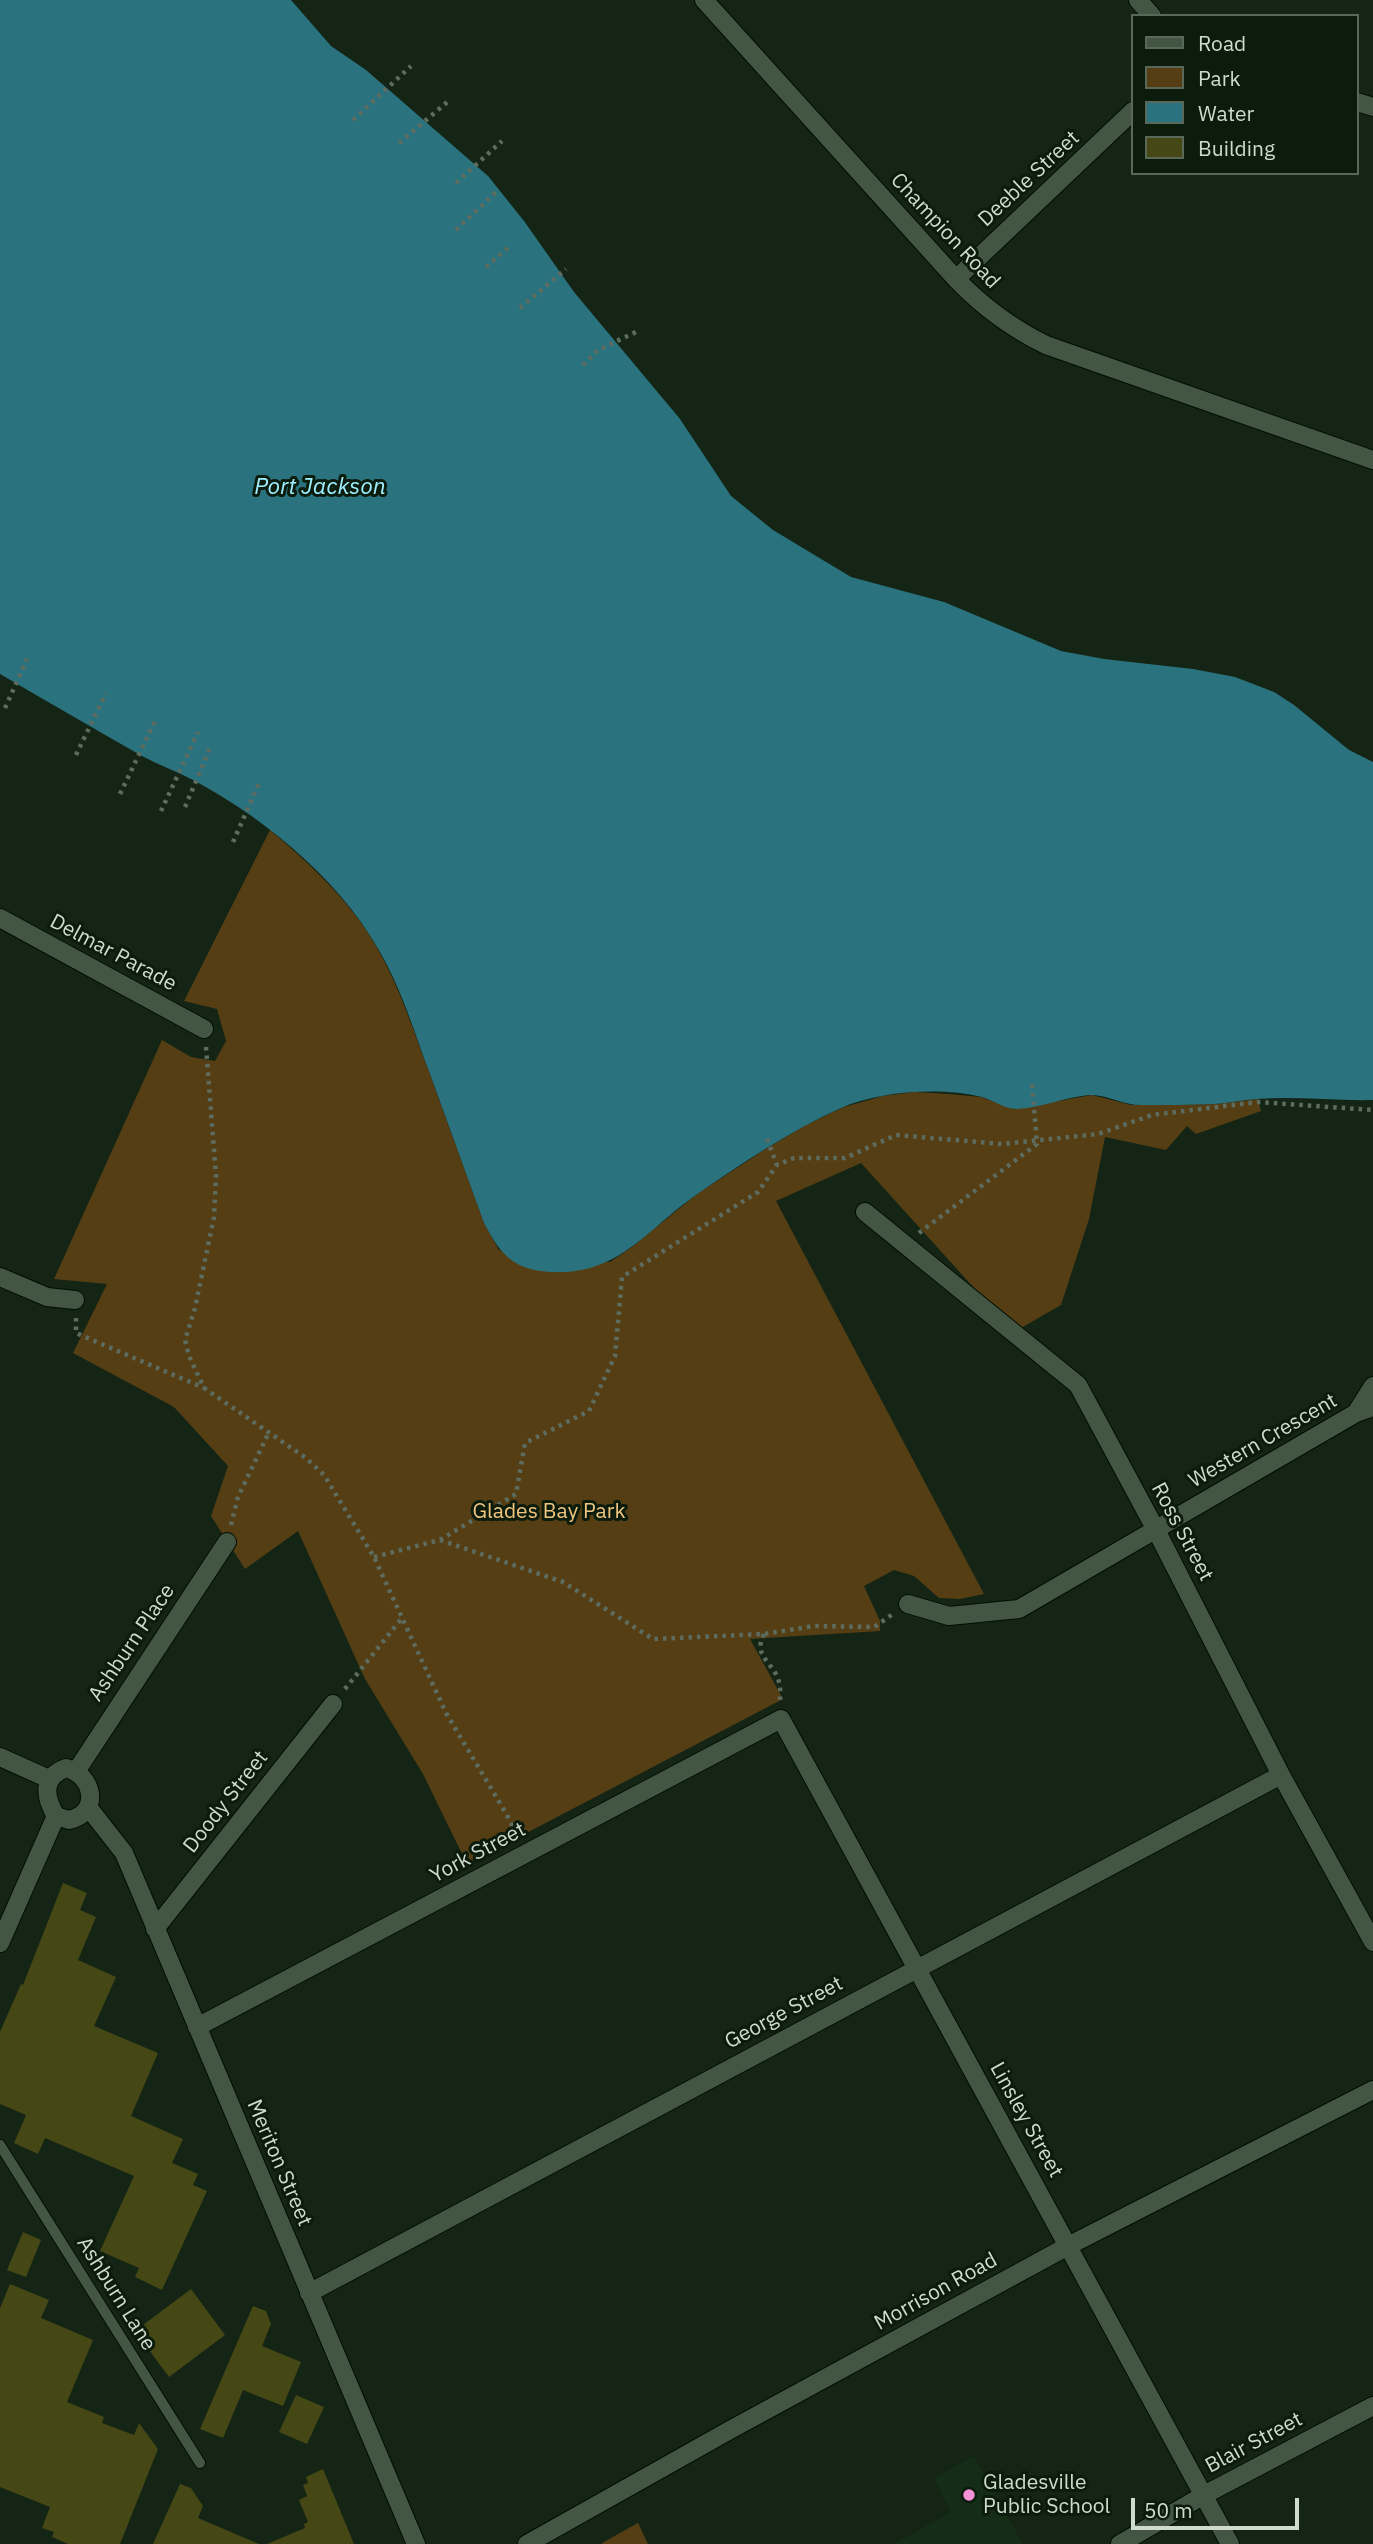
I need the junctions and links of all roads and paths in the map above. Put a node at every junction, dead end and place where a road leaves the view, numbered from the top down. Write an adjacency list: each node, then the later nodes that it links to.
1 (704, 0): 16 (street, Champion Road)
2 (1138, 0): 3 (street)
3 (1150, 14)
4 (411, 66): 7 (path)
5 (451, 99): 9 (path)
6 (1132, 112): 16 (street, Deeble Street)
7 (353, 120)
8 (502, 141): 10 (path)
9 (399, 143)
10 (456, 183)
11 (496, 192): 12 (path)
12 (456, 230)
13 (509, 247): 14 (path)
14 (486, 267)
15 (566, 269): 17 (path)
16 (956, 279): 20 (street, Champion Road)
17 (520, 308)
18 (636, 332): 19 (path)
19 (583, 365)
20 (1373, 460)
21 (27, 659): 23 (path)
22 (106, 693): 27 (path)
23 (5, 708)
24 (156, 719): 29 (path)
25 (198, 732): 31 (path)
26 (210, 748): 30 (path)
27 (76, 755)
28 (260, 781): 32 (path)
29 (120, 794)
30 (185, 807)
31 (161, 811)
32 (233, 842)
33 (0, 918): 34 (street, Delmar Parade)
34 (204, 1029): 45 (path)
35 (1032, 1083): 38 (path)
36 (1373, 1110): 38 (path)
37 (768, 1139): 39 (path)
38 (1035, 1139): 39 (path); 41 (path)
39 (777, 1165): 49 (path)
40 (865, 1212): 41 (street, Ross Street)
41 (904, 1244): 48 (street, Ross Street)
42 (0, 1277): 43 (street)
43 (75, 1300): 45 (path)
44 (1373, 1386): 46 (street, Western Crescent)
45 (204, 1388): 47 (path)
46 (1365, 1410): 48 (street, Western Crescent)
47 (268, 1432): 50 (path); 51 (path)
48 (1156, 1530): 52 (street, Western Crescent); 59 (street, Ross Street)
49 (440, 1540): 51 (path); 54 (path)
50 (227, 1542): 58 (street, Ashburn Place)
51 (374, 1557): 53 (path)
52 (908, 1604): 54 (path)
53 (402, 1618): 55 (path); 63 (path)
54 (764, 1634): 56 (path)
55 (333, 1704): 64 (street, Doody Street)
56 (781, 1719): 63 (street, York Street); 67 (street, Linsley Street)
57 (0, 1757): 60 (street)
58 (77, 1770): 60 (street); 61 (street)
59 (1281, 1775): 65 (street, Ross Street); 67 (street, George Street)
60 (50, 1779): 62 (street)
61 (89, 1807): 62 (street); 64 (street, Meriton Street)
62 (56, 1815): 66 (street)
63 (525, 1854): 68 (street, York Street)
64 (155, 1929): 68 (street, Meriton Street)
65 (1373, 1942)
66 (0, 1943)
67 (917, 1968): 71 (street, Linsley Street); 72 (street, George Street)
68 (197, 2028): 72 (street, Meriton Street)
69 (1373, 2090): 71 (street, Morrison Road)
70 (0, 2145): 74 (lane, Ashburn Lane)
71 (1068, 2246): 75 (street, Linsley Street); 77 (street, Morrison Road)
72 (309, 2293): 76 (street, Meriton Street)
73 (1373, 2406): 75 (street, Blair Street)
74 (200, 2463)
75 (1204, 2495): 78 (street, Blair Street); 79 (street, Linsley Street)
76 (416, 2544)
77 (527, 2544)
78 (1121, 2544)
79 (1230, 2544)

